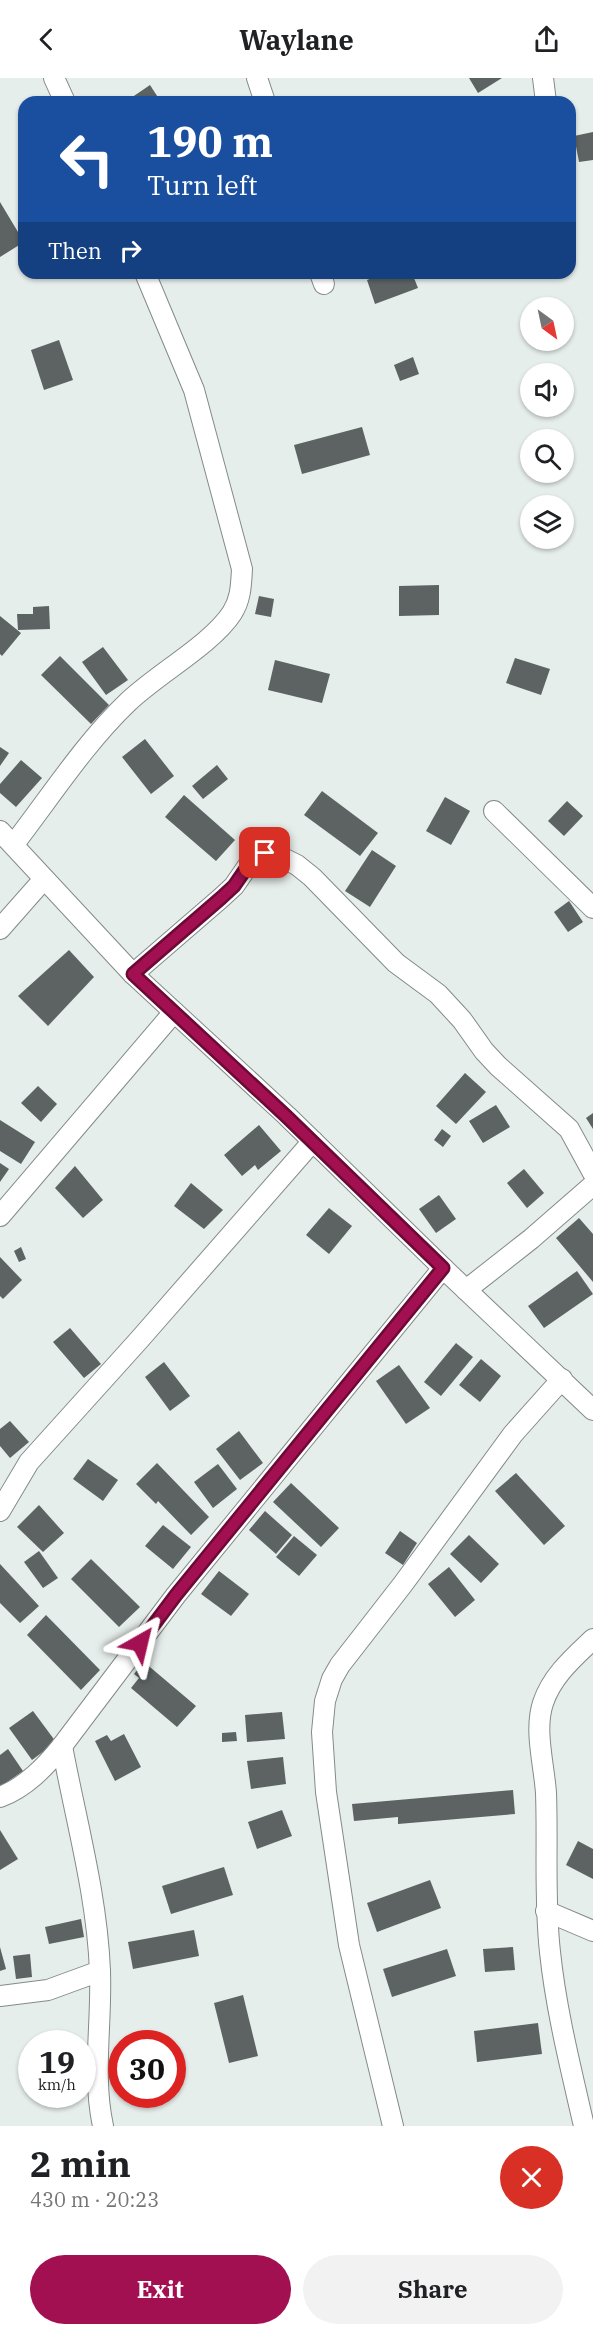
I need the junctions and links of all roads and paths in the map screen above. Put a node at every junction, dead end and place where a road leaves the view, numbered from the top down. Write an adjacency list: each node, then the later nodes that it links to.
1 (54, 78): 4 (street)
2 (257, 78): 5 (street)
3 (543, 78): 6 (street)
4 (63, 96)
5 (262, 96)
6 (545, 96)
7 (148, 279): 9 (street)
8 (494, 811): 11 (street)
9 (7, 837): 10 (street)
10 (44, 879): 12 (street); 13 (street)
11 (593, 908)
12 (0, 929)
13 (133, 974): 14 (street); 16 (street)
14 (174, 1012): 15 (street); 18 (street)
15 (313, 1141): 19 (street); 23 (street)
16 (593, 1173)
17 (593, 1185): 20 (street)
18 (0, 1216)
19 (443, 1268): 20 (street); 25 (street)
20 (466, 1290): 21 (street)
21 (562, 1379): 22 (street); 32 (street)
22 (593, 1410)
23 (0, 1511)
24 (593, 1639): 27 (street)
25 (62, 1746): 26 (street); 29 (street)
26 (0, 1797)
27 (546, 1911): 28 (street); 33 (street)
28 (593, 1931)
29 (100, 1971): 30 (street); 31 (street)
30 (0, 1996)
31 (104, 2126)
32 (393, 2126)
33 (584, 2126)

